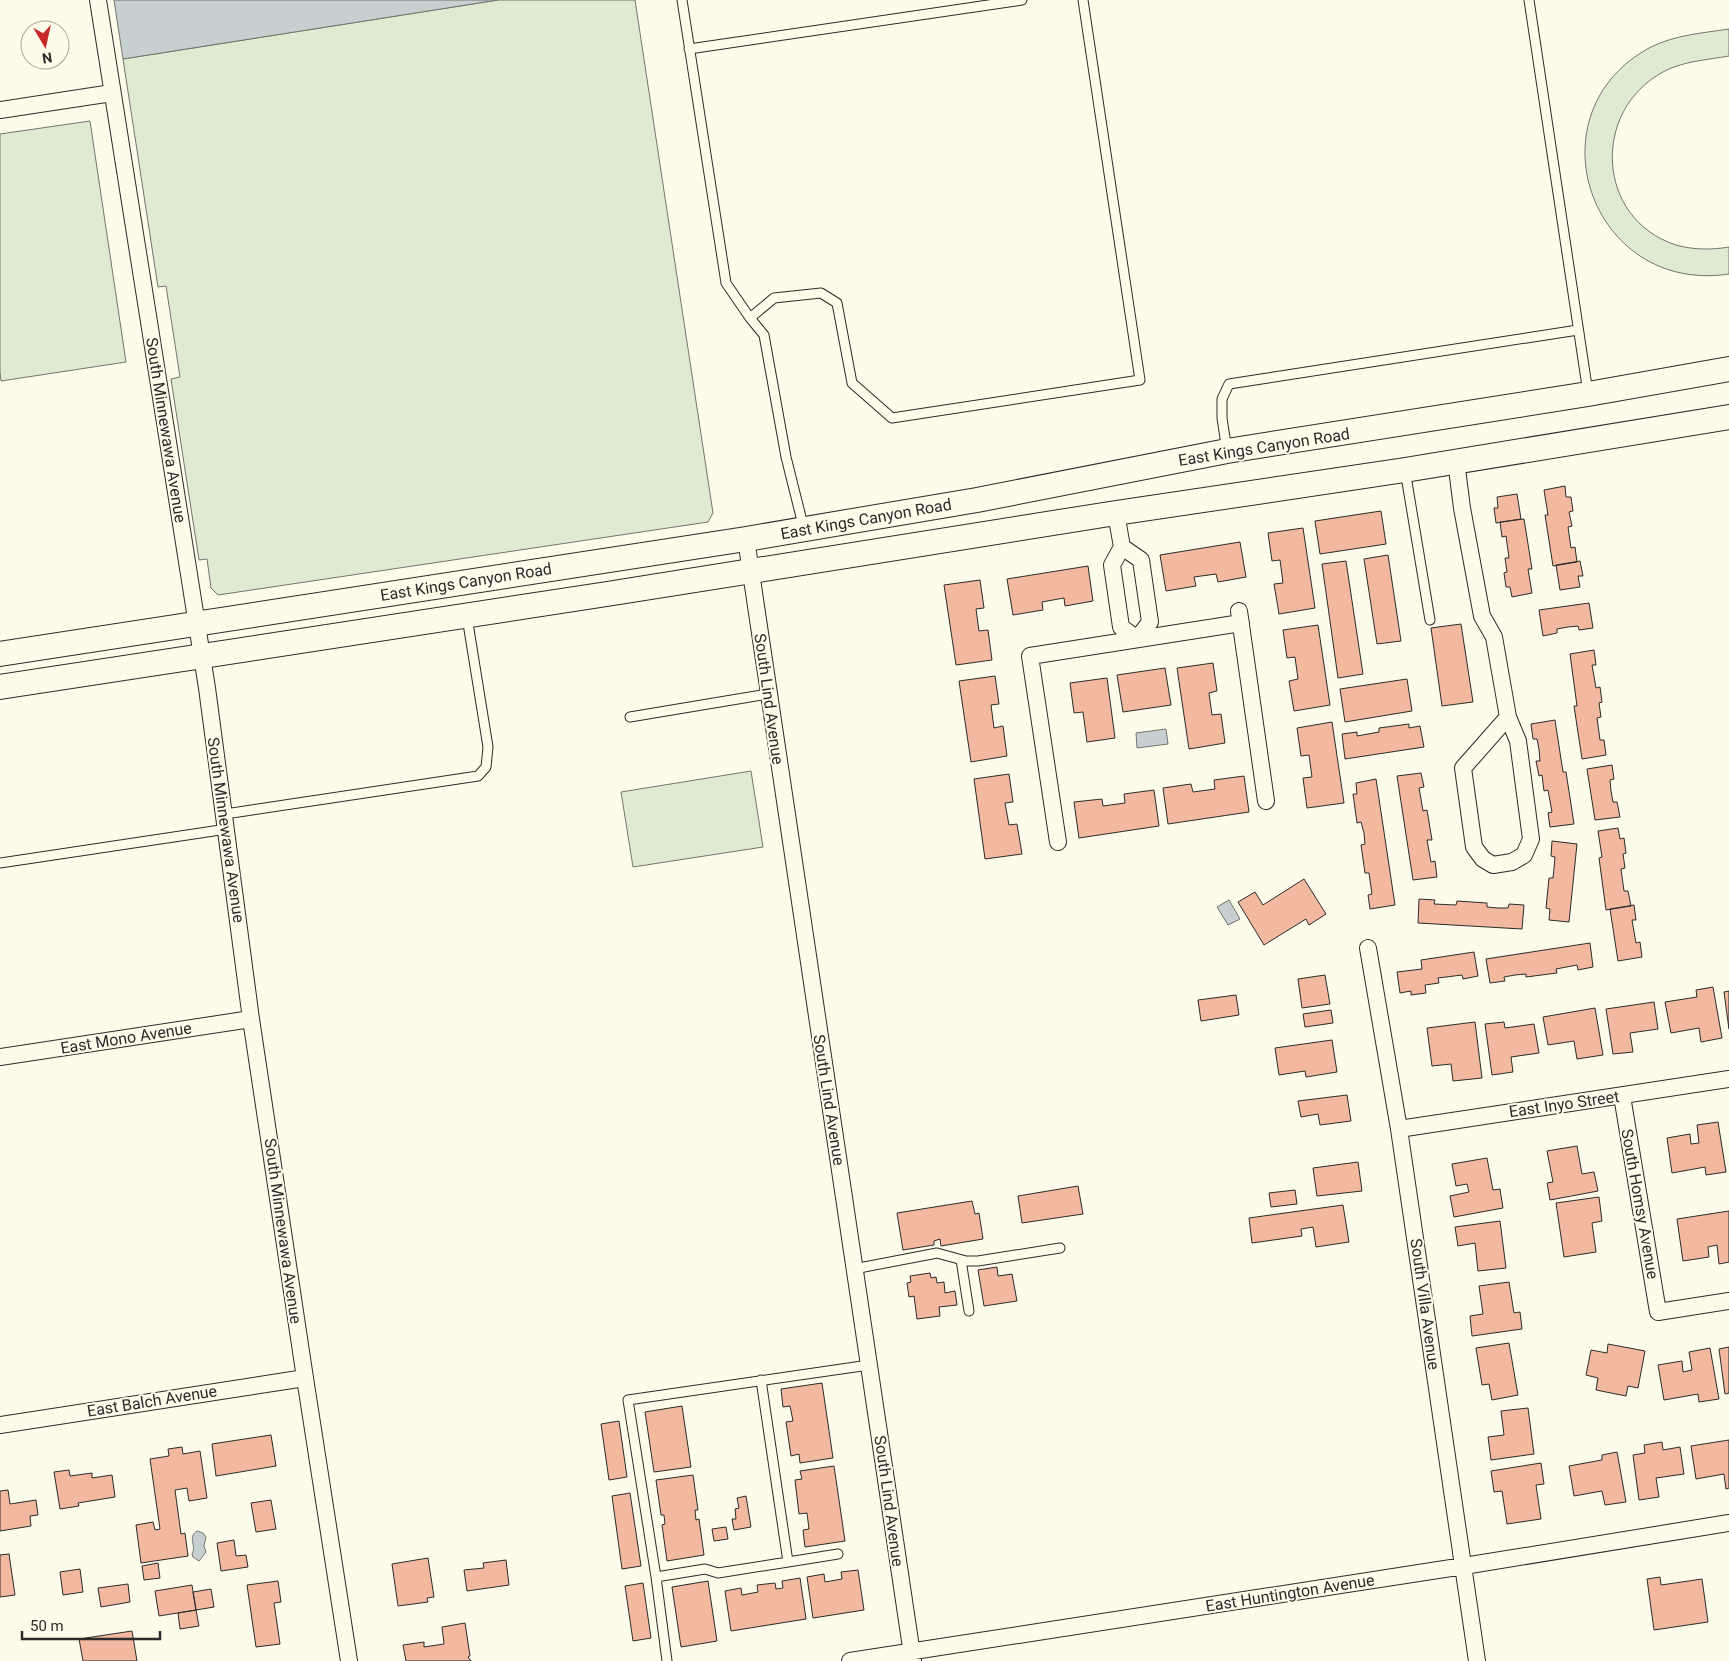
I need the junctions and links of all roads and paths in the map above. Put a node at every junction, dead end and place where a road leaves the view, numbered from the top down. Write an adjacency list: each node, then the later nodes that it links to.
1 (98, 0): 7 (street, South Minnewawa Avenue)
2 (682, 0): 6 (lane)
3 (1022, 0): 6 (lane)
4 (1083, 0): 9 (lane)
5 (1528, 0): 10 (lane)
6 (690, 48): 9 (lane)
7 (112, 93): 8 (street); 24 (street, South Minnewawa Avenue)
8 (0, 110)
9 (750, 318): 18 (lane)
10 (1578, 330): 12 (lane); 14 (lane)
11 (1729, 369): 12 (main road, East Kings Canyon Road)
12 (1588, 394): 14 (main road, East Kings Canyon Road)
13 (1729, 417): 15 (main road, East Kings Canyon Road)
14 (1227, 451): 18 (main road, East Kings Canyon Road)
15 (1456, 461): 16 (main road, East Kings Canyon Road); 31 (street)
16 (1405, 470): 17 (main road, East Kings Canyon Road); 23 (lane)
17 (1116, 513): 20 (street); 21 (main road, East Kings Canyon Road)
18 (804, 529): 19 (main road, East Kings Canyon Road)
19 (746, 539): 21 (street, South Lind Avenue); 24 (main road, East Kings Canyon Road)
20 (1122, 547): 25 (street); 25 (street)
21 (751, 572): 22 (main road, East Kings Canyon Road); 29 (street, South Lind Avenue)
22 (466, 616): 27 (main road, East Kings Canyon Road); 33 (lane)
23 (1430, 620)
24 (197, 624): 26 (main road, East Kings Canyon Road); 27 (street, South Minnewawa Avenue)
25 (1137, 639): 32 (street); 34 (street)
26 (0, 654)
27 (202, 656): 28 (main road, East Kings Canyon Road); 33 (street, South Minnewawa Avenue)
28 (0, 687)
29 (768, 694): 30 (lane); 44 (street, South Lind Avenue)
30 (630, 717)
31 (1508, 717): 31 (street)
32 (1266, 800)
33 (226, 821): 35 (lane); 37 (street, South Minnewawa Avenue)
34 (1058, 842)
35 (0, 863)
36 (1368, 948): 41 (street, South Villa Avenue)
37 (251, 1019): 38 (street, East Mono Avenue); 48 (street, South Minnewawa Avenue)
38 (0, 1057)
39 (1729, 1079): 40 (street, East Inyo Street)
40 (1622, 1096): 41 (street, East Inyo Street); 45 (street, South Homsy Avenue)
41 (1399, 1129): 54 (street, South Villa Avenue)
42 (1060, 1248): 43 (lane)
43 (962, 1260): 44 (lane); 46 (lane)
44 (854, 1268): 47 (street, South Lind Avenue)
45 (1729, 1301)
46 (968, 1311)
47 (869, 1365): 49 (lane); 56 (street, South Lind Avenue)
48 (305, 1378): 50 (street, East Balch Avenue); 57 (street, South Minnewawa Avenue)
49 (761, 1380): 53 (lane); 55 (lane)
50 (0, 1425)
51 (1729, 1523): 54 (street, East Huntington Avenue)
52 (838, 1554): 53 (lane)
53 (788, 1562): 55 (lane)
54 (1464, 1566): 56 (street, East Huntington Avenue); 60 (street, South Villa Avenue)
55 (656, 1577): 58 (lane)
56 (912, 1656): 59 (street, East Huntington Avenue)
57 (350, 1661)
58 (667, 1661)
59 (850, 1661)
60 (1477, 1661)

